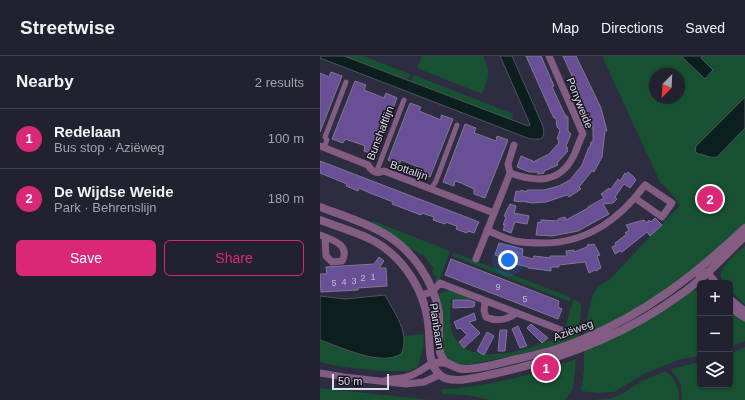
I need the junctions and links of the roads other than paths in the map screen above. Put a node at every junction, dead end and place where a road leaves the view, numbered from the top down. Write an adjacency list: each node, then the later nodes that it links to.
1 (549, 56): 8 (street, Ponyweide)
2 (346, 82): 6 (street)
3 (404, 100): 7 (street, Bunshaftlijn)
4 (457, 125): 9 (street)
5 (514, 145): 8 (street)
6 (322, 146): 7 (street, Bottalijn)
7 (376, 173): 9 (street, Bottalijn)
8 (510, 173): 12 (street)
9 (431, 189): 12 (street, Bottalijn)
10 (635, 198): 10 (street); 15 (street)
11 (320, 207): 24 (street, Planbaan)
12 (494, 213): 15 (street)
13 (320, 220): 25 (street, Planbaan)
14 (745, 228): 18 (street, Aziëweg)
15 (487, 230): 17 (street)
16 (745, 236): 19 (street, Aziëweg)
17 (476, 259)
18 (698, 270): 19 (street); 20 (street); 33 (street, Aziëweg)
19 (708, 273): 21 (street, Aziëweg); 22 (street)
20 (700, 280)
21 (703, 280)
22 (714, 280)
23 (697, 285): 33 (street, Aziëweg)
24 (432, 292): 25 (street); 26 (street); 35 (street, Planbaan)
25 (421, 295): 34 (street, Planbaan)
26 (485, 301): 30 (street); 30 (street)
27 (733, 301): 29 (street)
28 (733, 310): 31 (street)
29 (745, 311)
30 (517, 313): 32 (street)
31 (745, 318)
32 (561, 330)
33 (565, 350): 35 (street, Aziëweg); 37 (street, Aziëweg)
34 (432, 363): 35 (street, Aziëweg); 37 (street, Planbaan); 38 (street)
35 (446, 363): 37 (street, Planbaan)
36 (320, 373): 38 (street)
37 (439, 375): 38 (street)
38 (384, 381)

